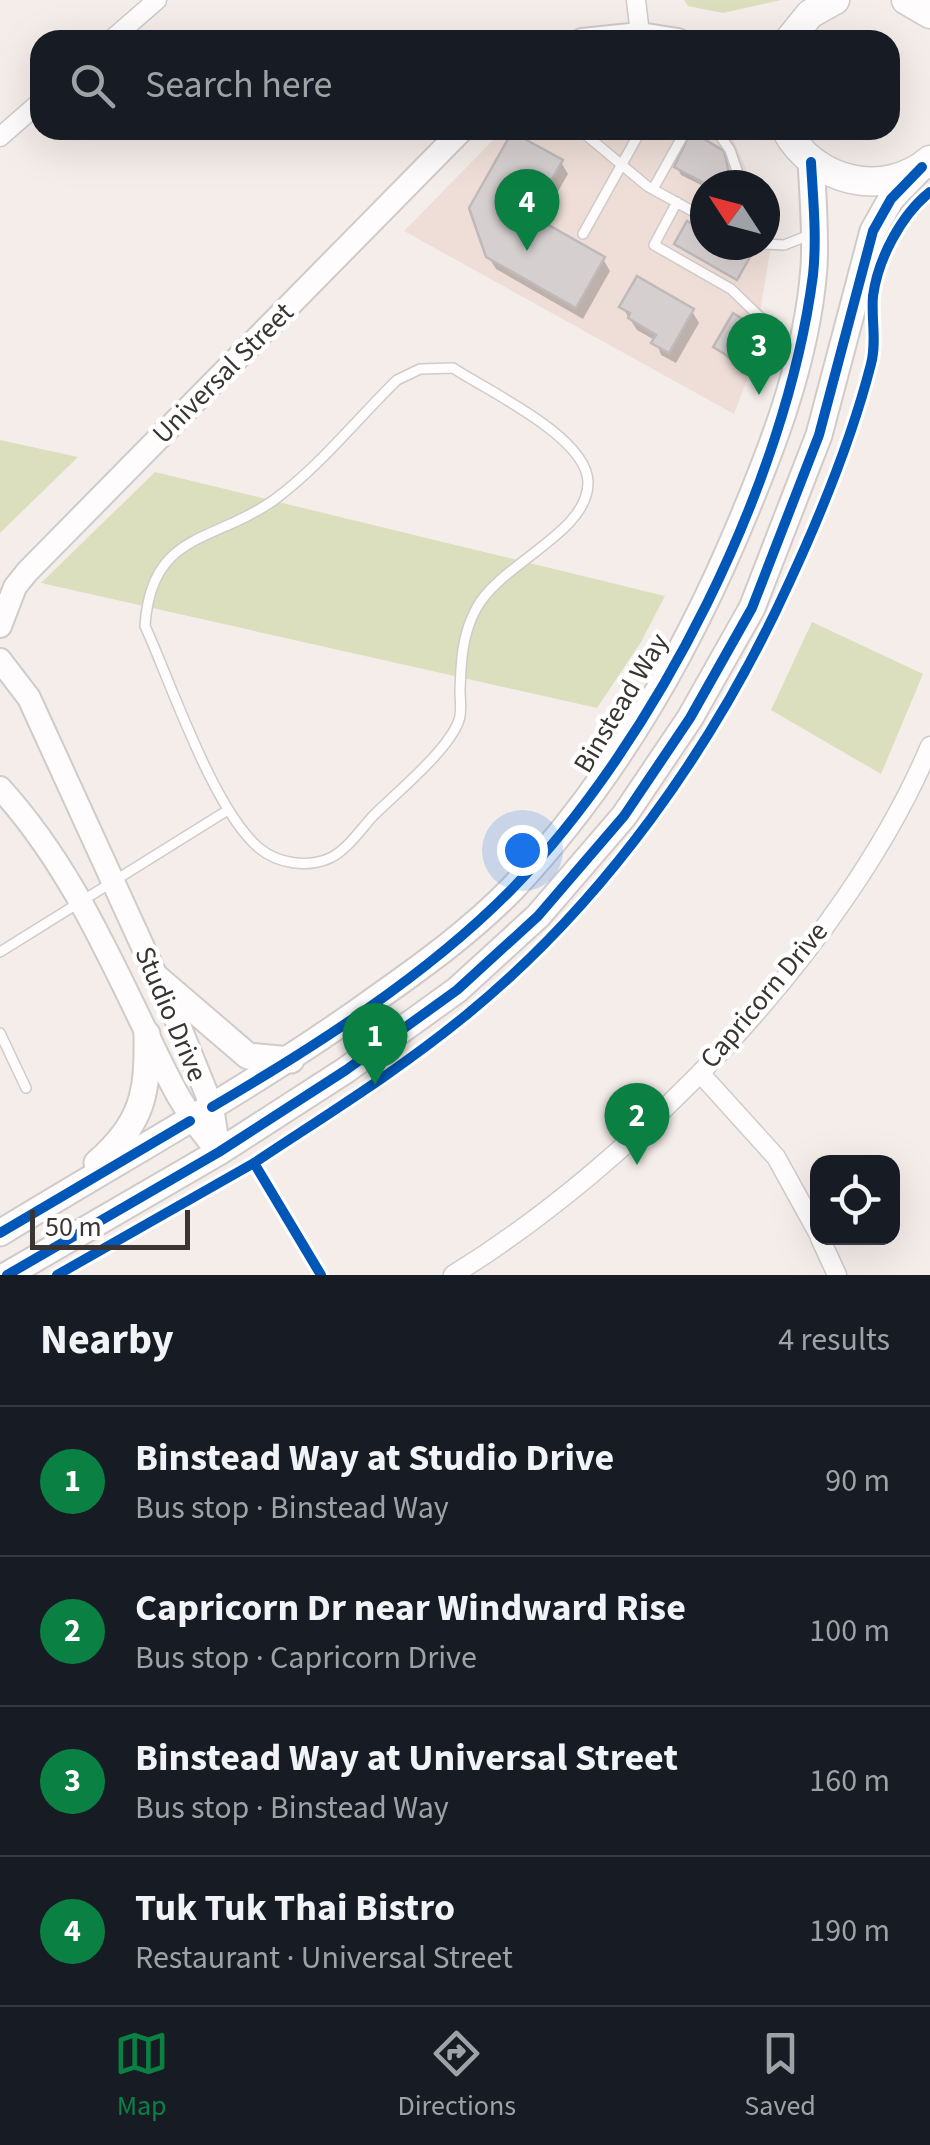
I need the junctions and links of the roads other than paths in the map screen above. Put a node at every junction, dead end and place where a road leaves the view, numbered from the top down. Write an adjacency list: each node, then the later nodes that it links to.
1 (156, 0): 6 (street)
2 (636, 0): 7 (street)
3 (906, 0): 5 (main road)
4 (831, 1): 8 (main road)
5 (930, 14)
6 (122, 30)
7 (640, 30)
8 (797, 30)
9 (30, 111): 10 (street)
10 (0, 137)
11 (452, 140): 28 (street, Universal Street)
12 (592, 140): 18 (lane)
13 (635, 140): 18 (lane)
14 (680, 140): 21 (lane)
15 (723, 140): 20 (lane)
16 (794, 140): 17 (main road)
17 (811, 162): 19 (main road); 24 (main road, Binstead Way)
18 (622, 164): 21 (lane); 25 (lane)
19 (926, 164): 45 (main road)
20 (737, 170)
21 (653, 189): 22 (lane)
22 (677, 202): 23 (lane); 27 (lane)
23 (690, 209)
24 (815, 233): 26 (lane); 40 (main road, Binstead Way)
25 (583, 234)
26 (780, 245)
27 (767, 324)
28 (0, 626)
29 (0, 660): 34 (street, Studio Drive)
30 (930, 746): 31 (street, Capricorn Drive)
31 (925, 774): 41 (street, Capricorn Drive)
32 (0, 788): 35 (street, Studio Drive)
33 (228, 810): 33 (lane); 34 (lane)
34 (112, 880): 35 (lane); 37 (street, Studio Drive)
35 (81, 898): 36 (lane); 39 (street, Studio Drive)
36 (0, 952)
37 (156, 978): 40 (main road); 43 (street, Studio Drive)
38 (0, 1034): 42 (lane)
39 (147, 1034): 44 (street, Studio Drive); 46 (main road)
40 (292, 1060): 43 (main road, Binstead Way)
41 (700, 1073): 47 (street); 51 (street, Capricorn Drive)
42 (26, 1088)
43 (212, 1107): 44 (main road, Binstead Way); 45 (street, Studio Drive)
44 (190, 1121): 45 (street, Studio Drive); 46 (main road, Binstead Way)
45 (219, 1152): 50 (main road)
46 (56, 1199): 48 (main road, Binstead Way)
47 (810, 1219)
48 (0, 1233)
49 (824, 1245): 52 (street)
50 (7, 1275)
51 (453, 1275)
52 (837, 1275)

